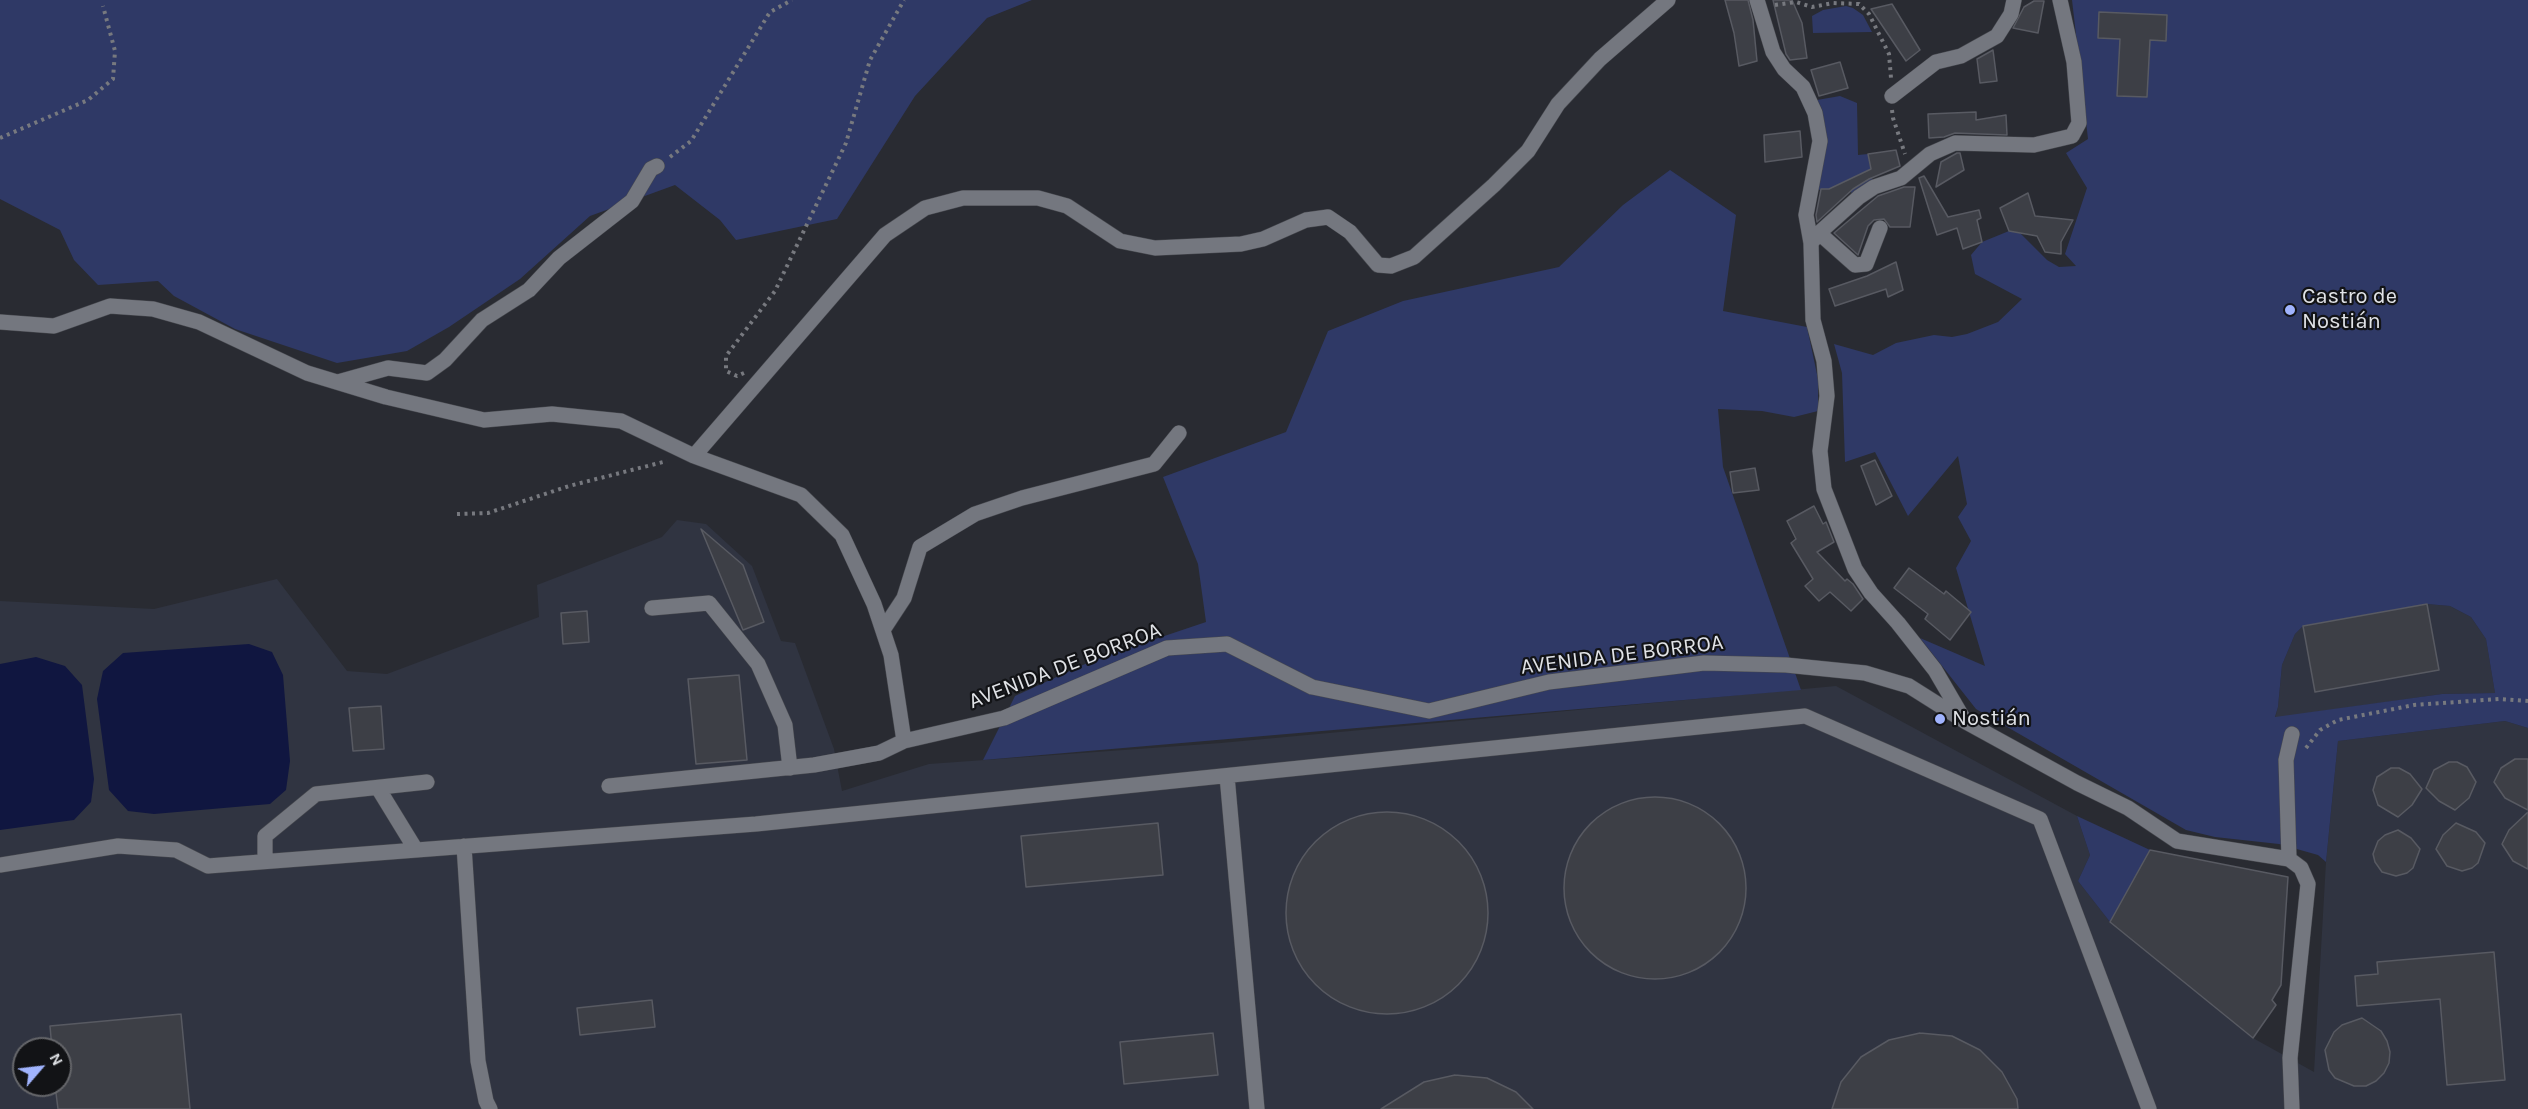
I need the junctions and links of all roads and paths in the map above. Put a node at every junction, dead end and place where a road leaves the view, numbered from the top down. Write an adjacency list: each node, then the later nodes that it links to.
1 (792, 0): 10 (path)
2 (904, 0): 15 (path)
3 (1668, 0): 18 (street)
4 (2014, 0): 8 (street)
5 (2060, 0): 11 (street)
6 (1758, 4): 8 (path); 13 (street)
7 (103, 6): 9 (path)
8 (1892, 96): 11 (path)
9 (0, 138)
10 (657, 166): 16 (street)
11 (1910, 170): 13 (street)
12 (1880, 228): 13 (street)
13 (1815, 238): 23 (street)
14 (0, 322): 16 (street)
15 (748, 371)
16 (338, 382): 18 (street)
17 (1179, 433): 21 (street)
18 (694, 456): 19 (path); 21 (street)
19 (457, 514)
20 (652, 608): 26 (street)
21 (883, 630): 25 (street)
22 (2528, 701): 27 (path)
23 (1966, 722): 25 (street, AVENIDA DE BORROA); 34 (street, AVENIDA DE BORROA)
24 (2292, 734): 27 (street)
25 (904, 741): 26 (street, AVENIDA DE BORROA)
26 (790, 768): 30 (street, AVENIDA DE BORROA)
27 (2286, 775): 34 (street)
28 (1227, 776): 32 (street); 38 (street); 39 (street)
29 (428, 782): 31 (street)
30 (609, 786)
31 (378, 788): 33 (street); 35 (street)
32 (464, 846): 33 (street); 37 (street)
33 (416, 850): 35 (street)
34 (2289, 859): 40 (street)
35 (265, 861): 36 (street)
36 (0, 865)
37 (490, 1109)
38 (1257, 1109)
39 (2149, 1109)
40 (2292, 1109)

